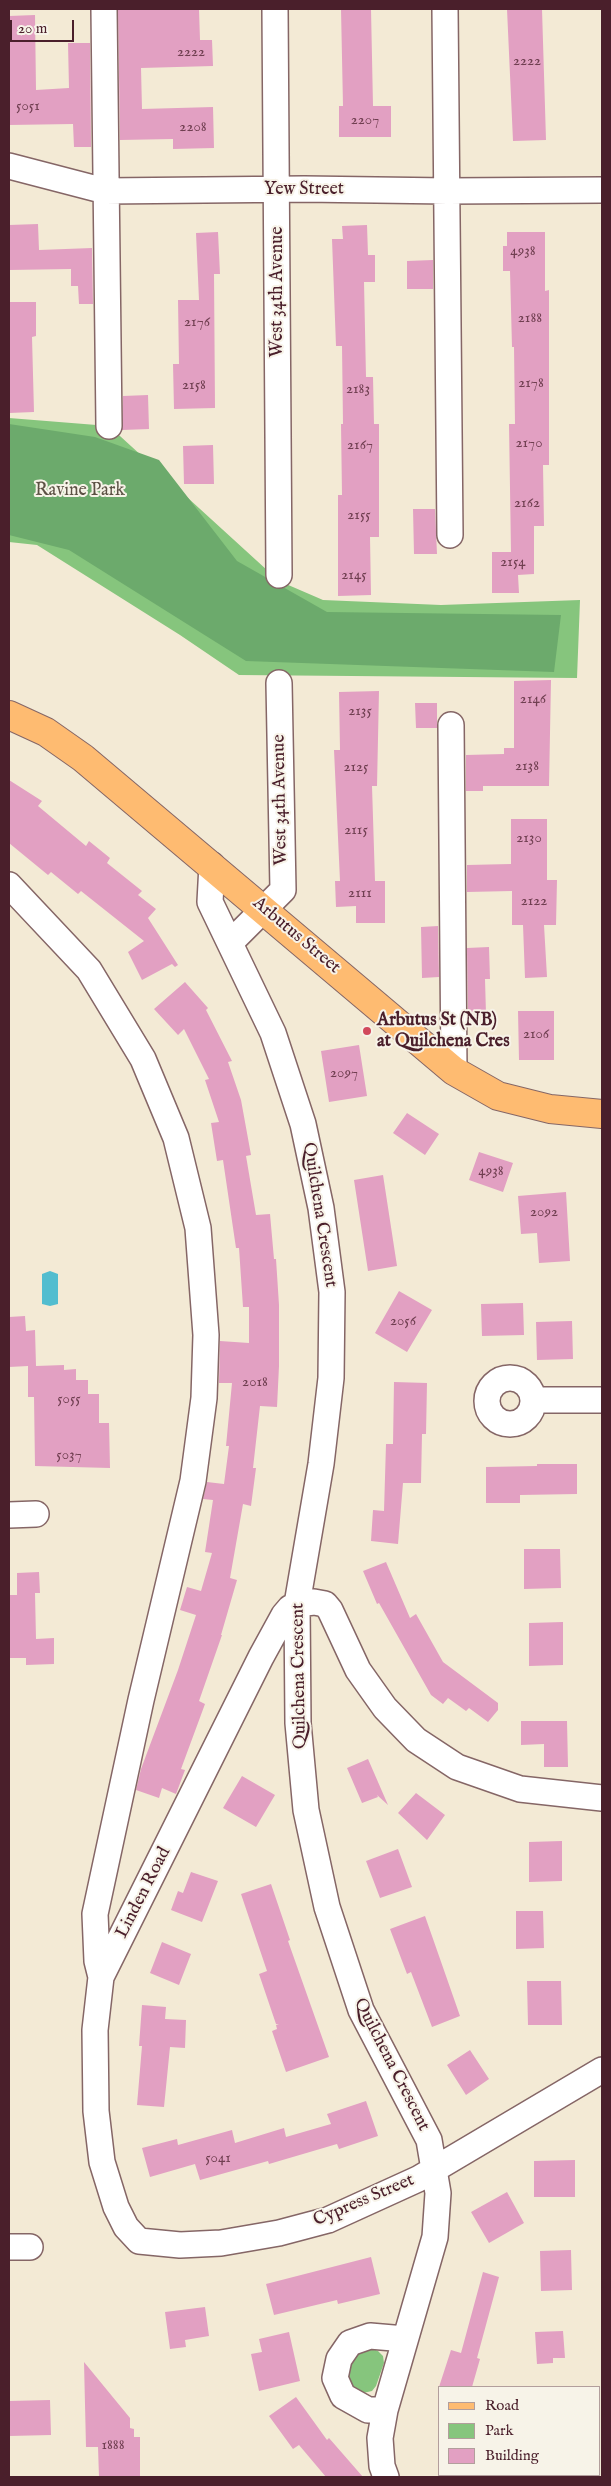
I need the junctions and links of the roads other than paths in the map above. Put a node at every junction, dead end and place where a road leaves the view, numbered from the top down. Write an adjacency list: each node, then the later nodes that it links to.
1 (104, 9): 7 (street)
2 (275, 9): 5 (street, West 34th Avenue)
3 (445, 9): 8 (street)
4 (9, 166): 7 (street, Yew Street)
5 (277, 190): 7 (street, Yew Street); 8 (street, Yew Street); 11 (street, West 34th Avenue)
6 (602, 190): 8 (street, Yew Street)
7 (105, 191): 9 (street)
8 (448, 191): 10 (street)
9 (109, 426)
10 (450, 535)
11 (279, 575)
12 (279, 683): 17 (street, West 34th Avenue)
13 (9, 715): 15 (main road, Arbutus Street)
14 (451, 725): 19 (street)
15 (212, 865): 17 (main road, Arbutus Street); 18 (street, Quilchena Crescent)
16 (9, 885): 27 (street)
17 (264, 908): 18 (street, West 34th Avenue); 19 (main road, Arbutus Street)
18 (230, 943): 25 (street, Quilchena Crescent)
19 (454, 1071): 20 (main road, Arbutus Street)
20 (602, 1114)
21 (533, 1400): 22 (street)
22 (602, 1400)
23 (36, 1514): 24 (street)
24 (9, 1515)
25 (297, 1604): 26 (street); 27 (street, Linden Road); 29 (street, Quilchena Crescent)
26 (602, 1798)
27 (101, 1977): 30 (street, Linden Road)
28 (602, 2070): 29 (street, Cypress Street)
29 (434, 2169): 30 (street, Cypress Street); 31 (street, Quilchena Crescent)
30 (116, 2208)
31 (405, 2339): 32 (street, Quilchena Crescent); 32 (street)
32 (385, 2410): 33 (street, Quilchena Crescent)
33 (386, 2477)

